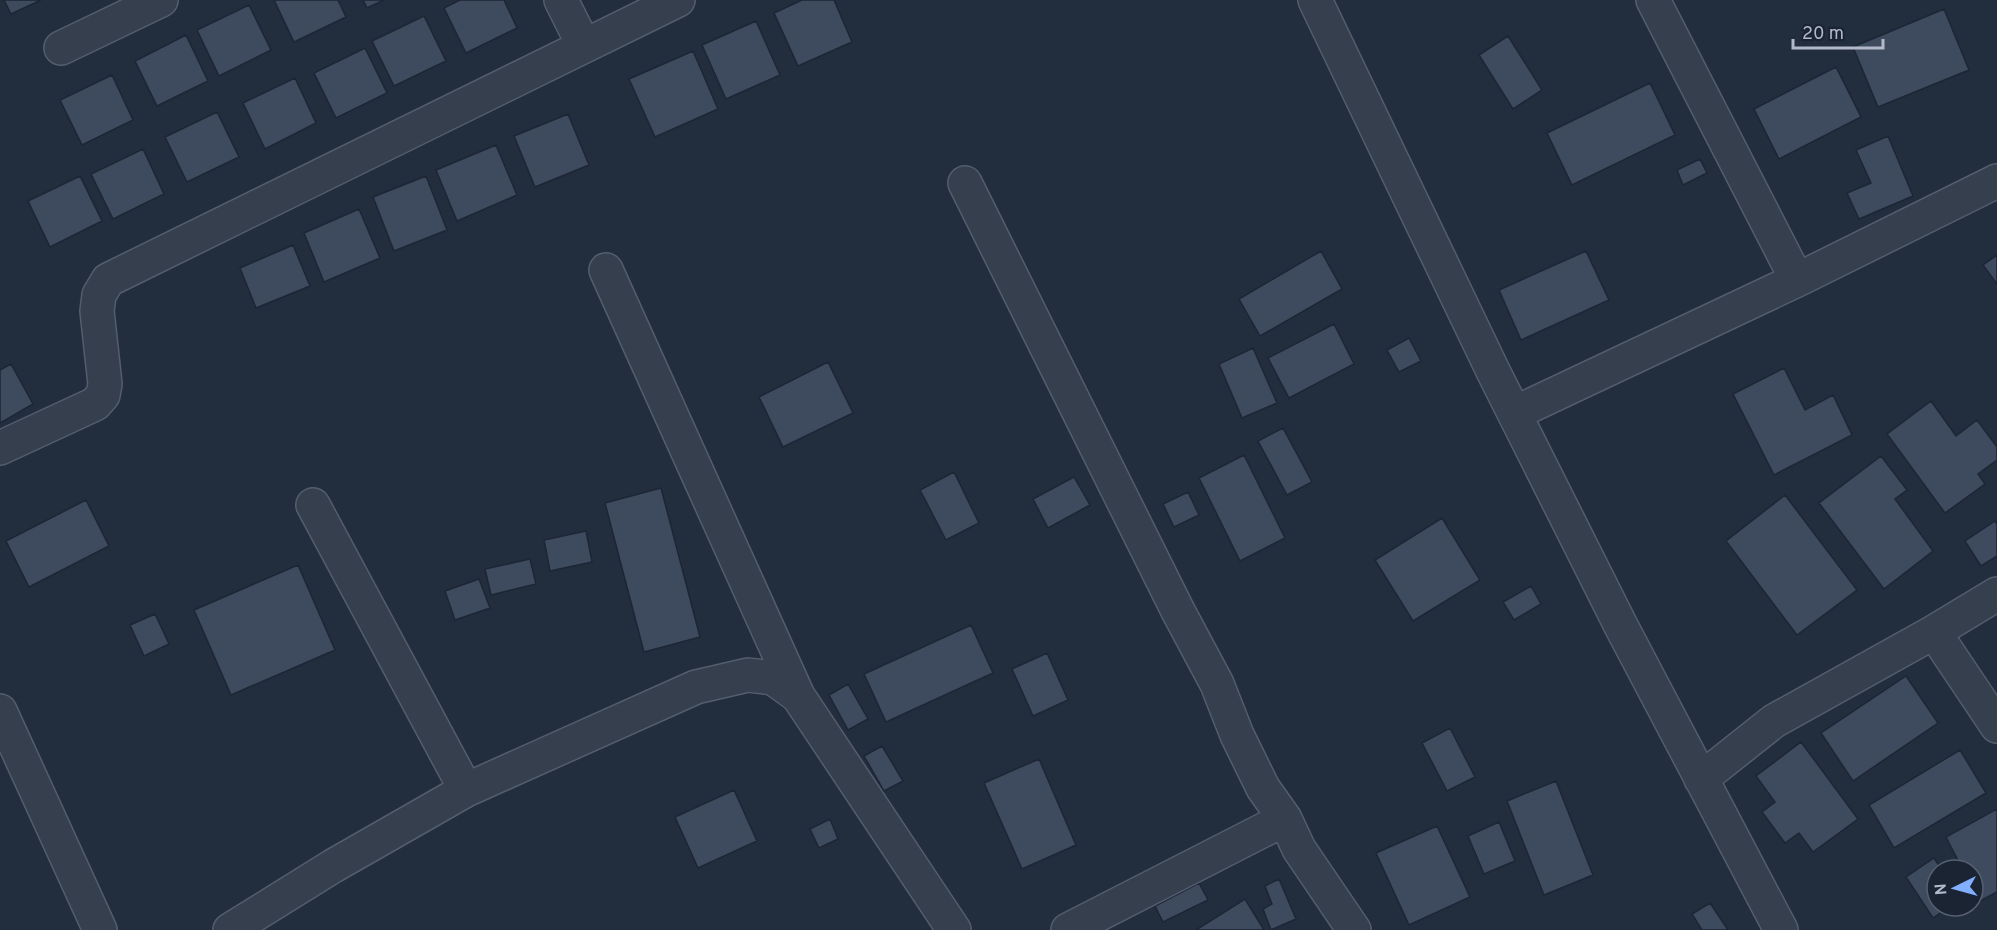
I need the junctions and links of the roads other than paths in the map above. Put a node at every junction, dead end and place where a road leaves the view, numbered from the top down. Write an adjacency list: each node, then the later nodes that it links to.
1 (161, 0): 7 (street)
2 (561, 0): 6 (street)
3 (678, 0): 6 (street)
4 (1315, 0): 12 (street)
5 (1653, 0): 11 (street)
6 (584, 46): 13 (street)
7 (61, 48)
8 (1997, 181): 11 (street)
9 (964, 183): 22 (street)
10 (606, 270): 17 (street)
11 (1797, 280): 12 (street)
12 (1515, 413): 20 (street)
13 (0, 448)
14 (313, 505): 21 (street)
15 (1997, 594): 16 (street)
16 (1934, 632): 19 (street); 20 (street)
17 (798, 696): 21 (street); 25 (street)
18 (0, 711): 23 (street)
19 (1997, 726)
20 (1701, 779): 28 (street)
21 (466, 790): 24 (street)
22 (1285, 819): 26 (street); 27 (street)
23 (100, 930)
24 (230, 930)
25 (954, 930)
26 (1068, 930)
27 (1354, 930)
28 (1781, 930)

